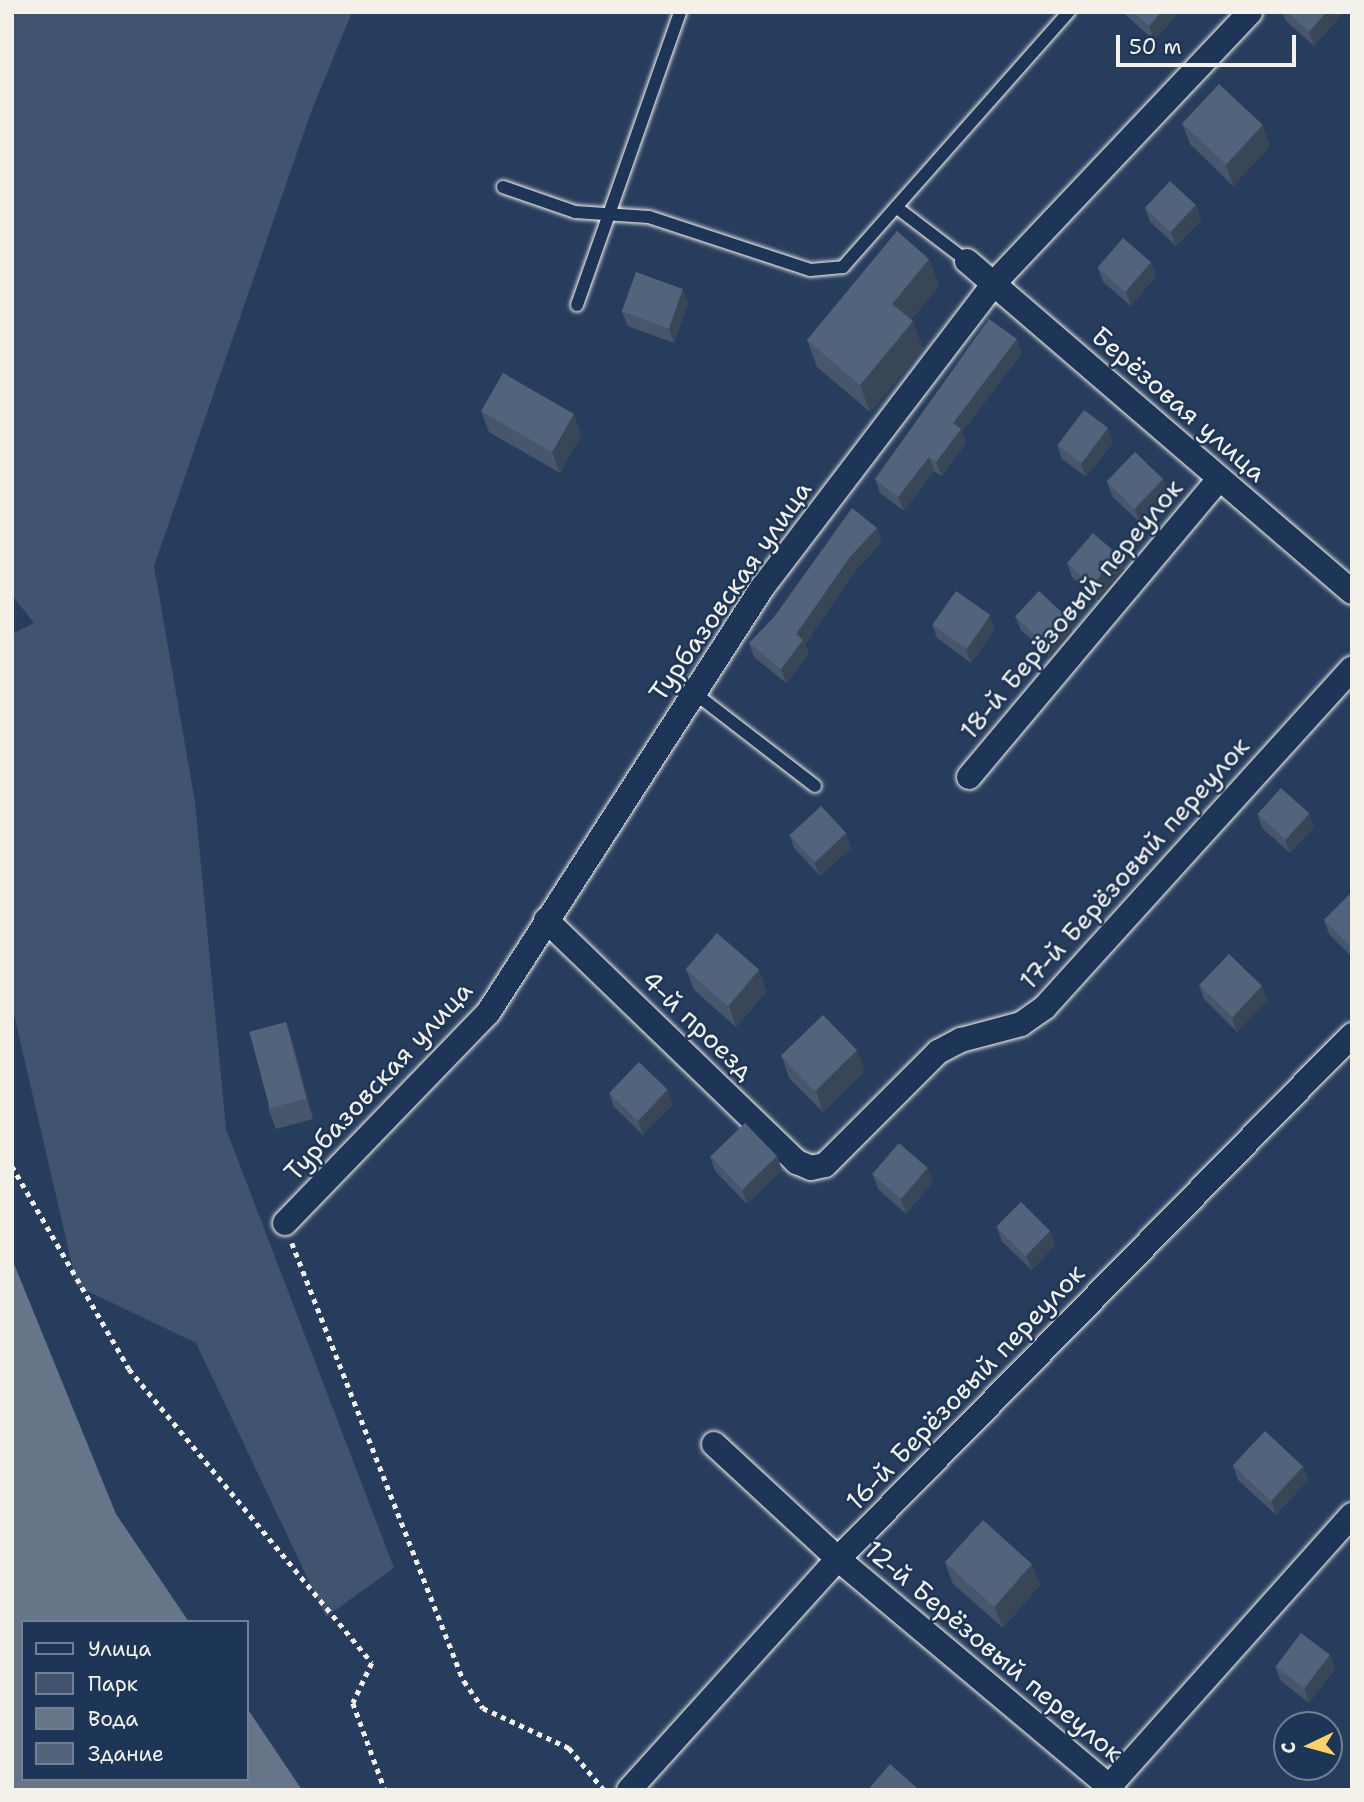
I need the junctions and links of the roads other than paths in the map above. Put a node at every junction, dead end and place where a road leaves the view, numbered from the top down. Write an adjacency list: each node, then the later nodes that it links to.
1 (680, 12): 6 (lane)
2 (1069, 12): 5 (lane)
3 (1250, 12): 8 (street, Турбазовская улица)
4 (503, 187): 6 (lane)
5 (896, 207): 6 (lane); 7 (lane)
6 (609, 212): 9 (lane)
7 (967, 261): 8 (street, Берёзовая улица)
8 (995, 282): 10 (street, Берёзовая улица); 13 (street, Турбазовская улица)
9 (577, 304)
10 (1219, 479): 11 (street, Берёзовая улица); 14 (street, 18-й Берёзовый переулок)
11 (1352, 592)
12 (1352, 669): 18 (street, 17-й Берёзовый переулок)
13 (693, 692): 15 (lane); 16 (street, Турбазовская улица)
14 (970, 777)
15 (815, 786)
16 (546, 920): 18 (street, 4-й проезд); 19 (street, Турбазовская улица)
17 (1352, 1035): 22 (street, 16-й Берёзовый переулок)
18 (811, 1168)
19 (285, 1223)
20 (714, 1444): 22 (street, 12-й Берёзовый переулок)
21 (1352, 1515): 23 (street)
22 (838, 1559): 23 (street, 12-й Берёзовый переулок); 24 (street, 16-й Берёзовый переулок)
23 (1110, 1789)
24 (629, 1790)

